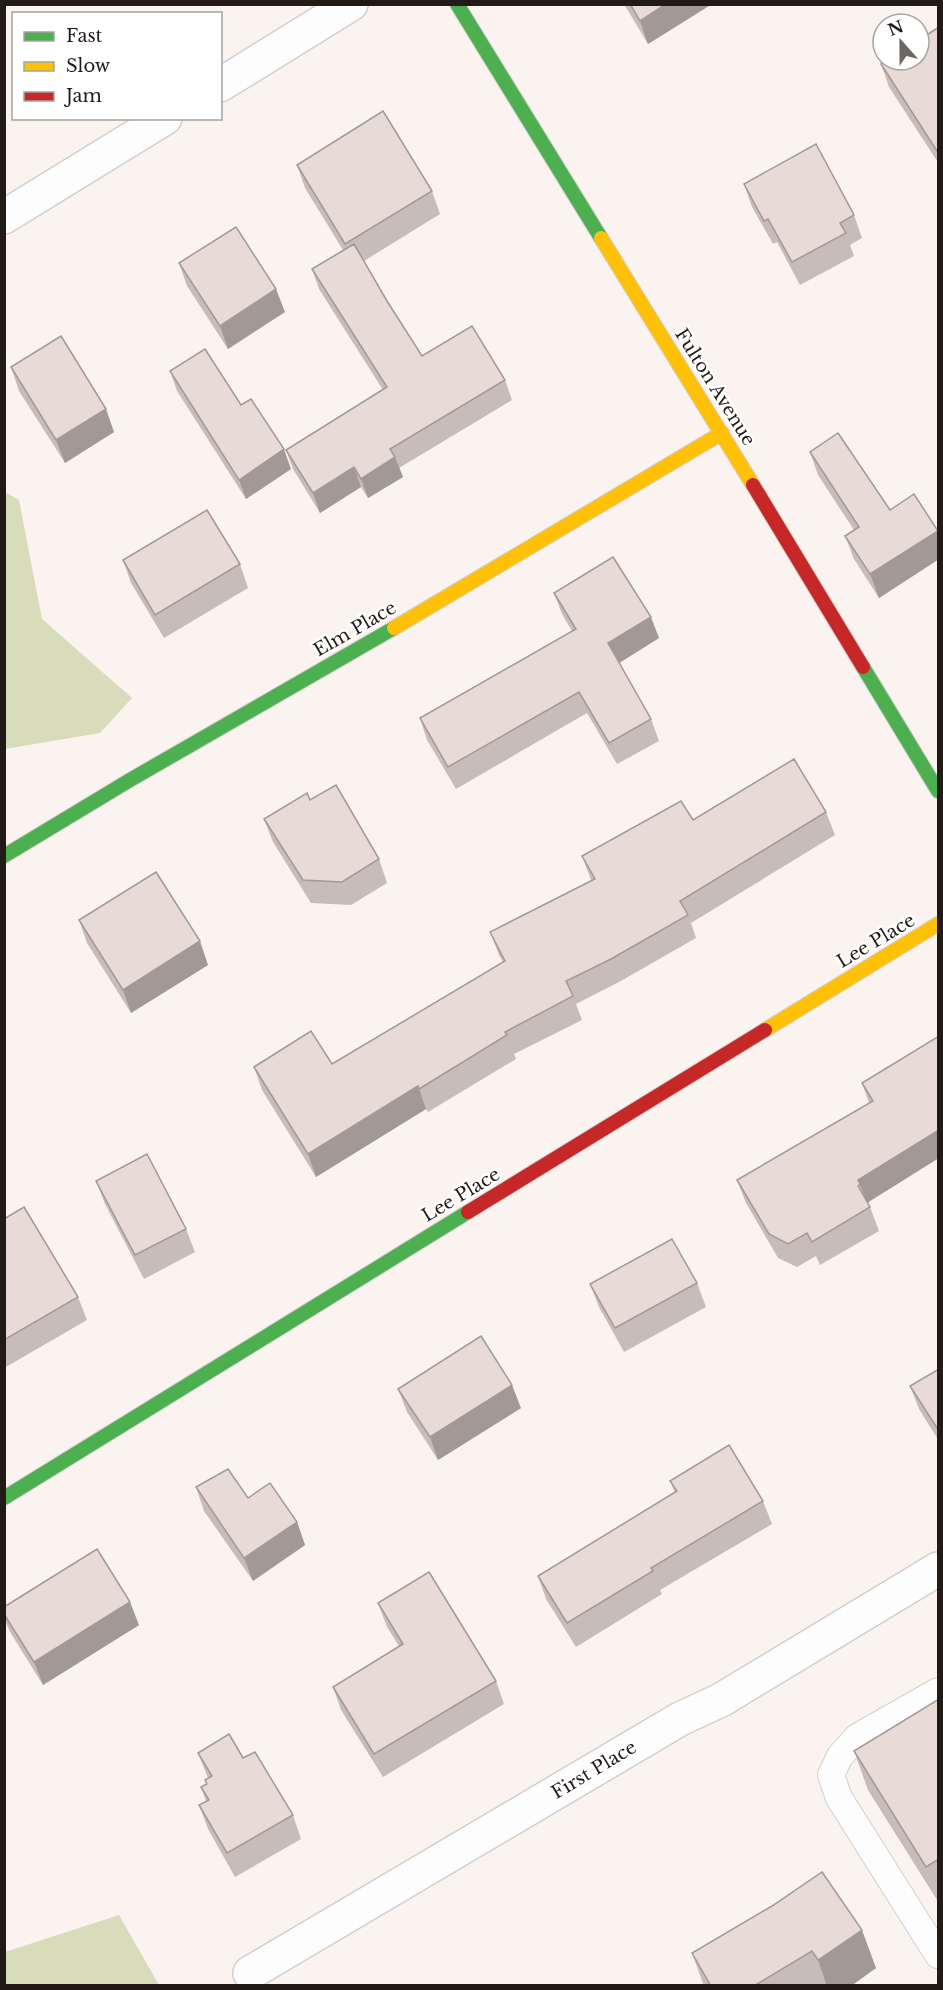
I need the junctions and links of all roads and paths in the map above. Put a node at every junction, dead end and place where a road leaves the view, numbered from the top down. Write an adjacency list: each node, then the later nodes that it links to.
1 (351, 4): 3 (street)
2 (457, 4): 6 (street, Fulton Avenue)
3 (222, 84)
4 (162, 120): 5 (street)
5 (4, 217)
6 (722, 433): 7 (street, Fulton Avenue); 8 (street, Elm Place)
7 (939, 791)
8 (4, 856)
9 (939, 924): 10 (street, Lee Place)
10 (4, 1498)
11 (939, 1569): 14 (street, First Place)
12 (939, 1691): 13 (lane)
13 (939, 1955)
14 (250, 1973)

